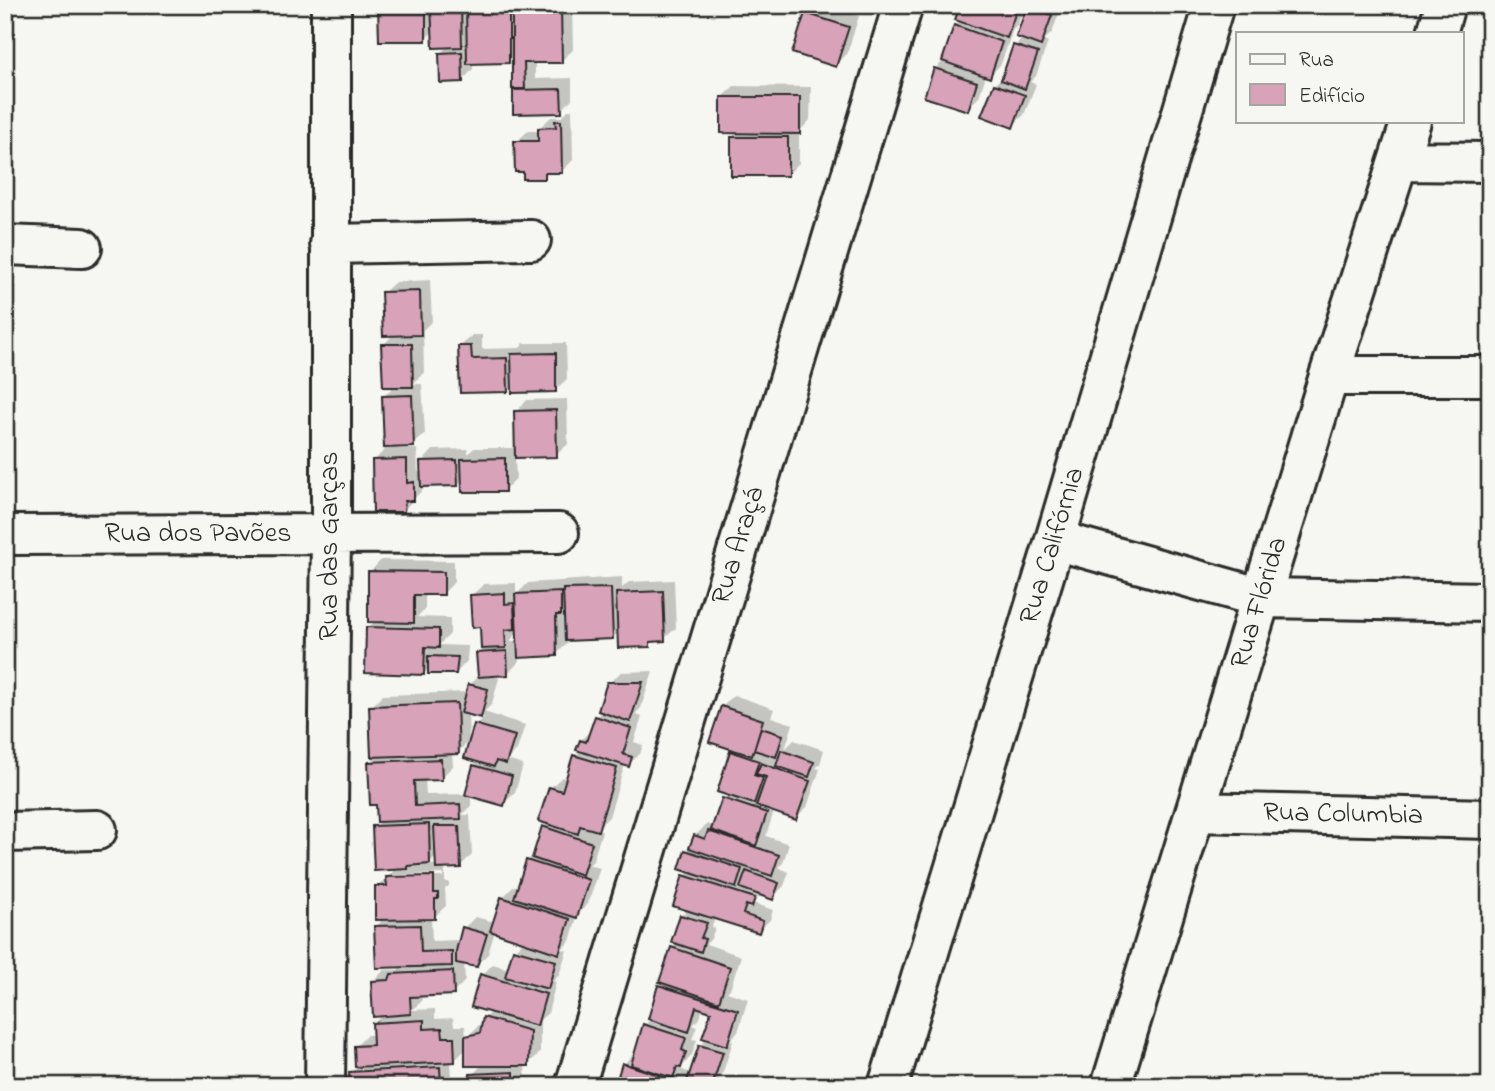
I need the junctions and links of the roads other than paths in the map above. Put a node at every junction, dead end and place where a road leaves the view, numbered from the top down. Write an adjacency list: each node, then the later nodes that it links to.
1 (331, 5): 10 (street, Rua das Garças)
2 (903, 5): 26 (street, Rua Araçá)
3 (1214, 5): 18 (street, Rua Califórnia)
4 (1445, 5): 5 (street)
5 (1437, 32)
6 (1411, 122): 7 (street, Rua Flórida)
7 (1399, 160): 8 (street); 13 (street, Rua Flórida)
8 (1490, 162)
9 (531, 240): 10 (street)
10 (330, 244): 15 (street, Rua das Garças)
11 (5, 245): 12 (street)
12 (82, 248)
13 (1329, 376): 14 (street); 19 (street, Rua Flórida)
14 (1490, 376)
15 (331, 533): 16 (street, Rua dos Pavões); 17 (street, Rua dos Pavões); 25 (street, Rua das Garças)
16 (559, 533)
17 (5, 535)
18 (1055, 540): 19 (street); 27 (street, Rua Califórnia)
19 (1262, 598): 20 (street); 21 (street, Rua Flórida)
20 (1490, 601)
21 (1196, 812): 22 (street, Rua Columbia); 28 (street, Rua Flórida)
22 (1490, 818)
23 (97, 830): 24 (street)
24 (5, 832)
25 (325, 1086)
26 (575, 1086)
27 (888, 1086)
28 (1111, 1086)

